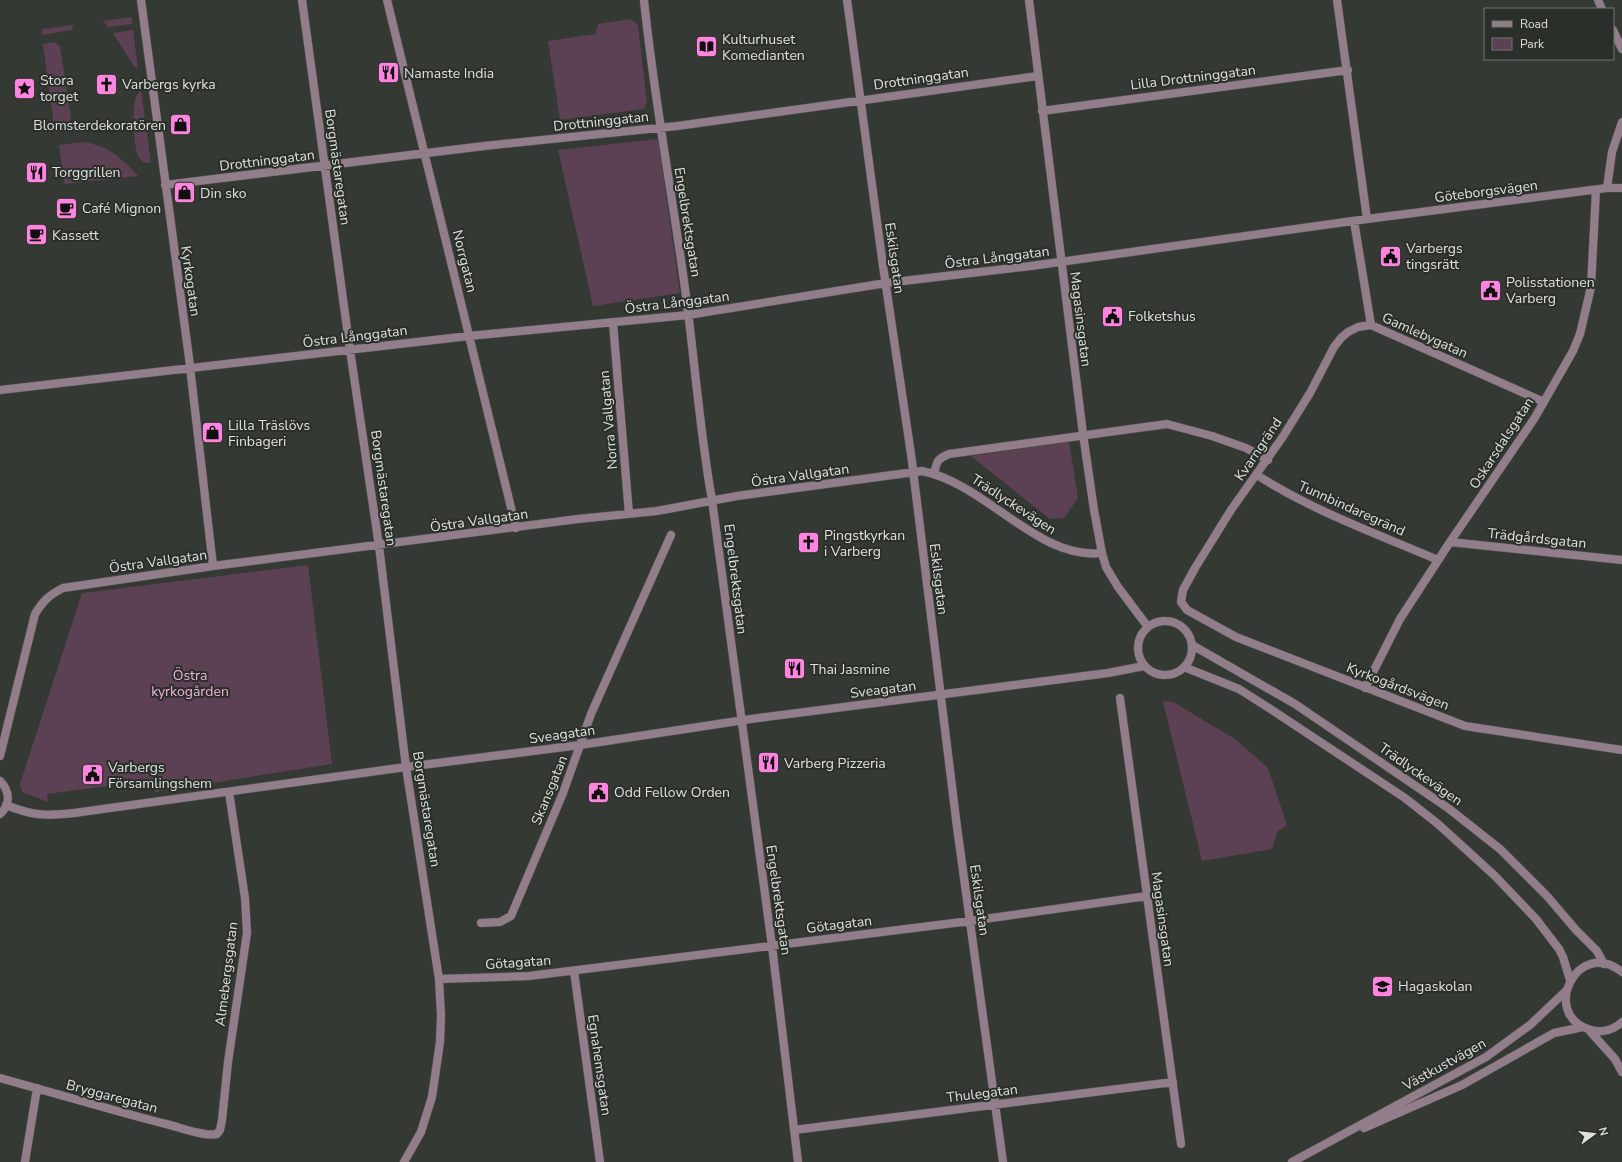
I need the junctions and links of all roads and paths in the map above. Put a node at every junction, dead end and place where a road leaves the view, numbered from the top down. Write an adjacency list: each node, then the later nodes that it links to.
1 (141, 0): 18 (street, Kyrkogatan)
2 (302, 0): 17 (street, Borgmästaregatan)
3 (387, 0): 16 (street, Norrgatan)
4 (644, 0): 15 (street, Engelbrektsgatan)
5 (847, 0): 12 (street, Eskilsgatan)
6 (1029, 0): 11 (street, Magasinsgatan)
7 (1337, 0): 10 (street)
8 (1614, 32): 9 (street)
9 (1622, 49)
10 (1348, 70): 13 (street, Lilla Drottninggatan); 22 (street)
11 (1038, 76): 12 (street, Drottninggatan); 13 (street, Magasinsgatan)
12 (860, 100): 15 (street, Drottninggatan); 25 (street, Eskilsgatan)
13 (1042, 110): 24 (street, Magasinsgatan)
14 (1622, 122): 19 (street)
15 (660, 127): 16 (street, Drottninggatan); 26 (street, Engelbrektsgatan)
16 (425, 153): 17 (street, Drottninggatan); 29 (street, Norrgatan)
17 (325, 166): 18 (street, Drottninggatan); 30 (street, Borgmästaregatan)
18 (165, 185): 31 (street, Kyrkogatan)
19 (1607, 188): 20 (street, Göteborgsvägen); 21 (street, Göteborgsvägen)
20 (1622, 188)
21 (1596, 190): 22 (street, Göteborgsvägen); 33 (street, Oskarsdalsgatan)
22 (1367, 219): 23 (street, Göteborgsvägen)
23 (1354, 220): 24 (street, Östra Långgatan); 28 (street, Gamlebygatan)
24 (1061, 262): 25 (street, Östra Långgatan); 34 (street, Magasinsgatan)
25 (886, 283): 26 (street, Östra Långgatan); 36 (street, Eskilsgatan)
26 (688, 316): 27 (street, Östra Långgatan); 39 (street, Engelbrektsgatan)
27 (613, 323): 29 (street, Östra Långgatan); 40 (street, Norra Vallgatan)
28 (1370, 325): 33 (street, Gamlebygatan); 35 (street, Kvarngränd)
29 (469, 336): 30 (street, Östra Långgatan); 41 (street, Norrgatan)
30 (350, 350): 31 (street, Östra Långgatan); 44 (street, Borgmästaregatan)
31 (190, 368): 32 (street, Östra Långgatan); 48 (street, Kyrkogatan)
32 (0, 390)
33 (1544, 402): 43 (street, Oskarsdalsgatan)
34 (1083, 434): 35 (street); 37 (street); 45 (street, Magasinsgatan)
35 (1268, 460): 38 (street, Kvarngränd)
36 (913, 472): 37 (street, Trädlyckevägen); 39 (street, Östra Vallgatan); 55 (street, Eskilsgatan)
37 (934, 474): 45 (street, Trädlyckevägen)
38 (1257, 475): 46 (street, Tunnbindaregränd); 49 (street, Kvarngränd)
39 (712, 500): 40 (street, Östra Vallgatan); 57 (street, Engelbrektsgatan)
40 (629, 514): 41 (street, Östra Vallgatan)
41 (516, 528): 44 (street, Östra Vallgatan)
42 (672, 535): 58 (street, Skansgatan)
43 (1450, 542): 46 (street, Oskarsdalsgatan); 47 (street, Trädgårdsgatan)
44 (379, 546): 48 (street, Östra Vallgatan); 61 (street, Borgmästaregatan)
45 (1102, 553): 50 (street, Magasinsgatan)
46 (1438, 560): 54 (street, Oskarsdalsgatan)
47 (1622, 560)
48 (213, 566): 60 (street, Östra Vallgatan)
49 (1181, 602): 54 (street, Kyrkogårdsvägen)
50 (1148, 627): 51 (street, Trädlyckevägen); 52 (street)
51 (1192, 645): 53 (street); 70 (street, Trädlyckevägen)
52 (1144, 666): 53 (street); 55 (street, Sveagatan)
53 (1184, 667): 75 (street, Trädlyckevägen)
54 (1365, 688): 59 (street, Kyrkogårdsvägen)
55 (940, 695): 57 (street, Sveagatan); 67 (street, Eskilsgatan)
56 (1120, 698): 66 (street, Magasinsgatan)
57 (741, 721): 58 (street, Sveagatan); 69 (street, Engelbrektsgatan)
58 (580, 745): 61 (street, Sveagatan); 68 (street, Skansgatan)
59 (1622, 750)
60 (0, 756)
61 (406, 767): 63 (street, Sveagatan); 74 (street, Borgmästaregatan)
62 (0, 781): 64 (street)
63 (229, 792): 64 (street, Sveagatan); 85 (street, Almebergsgatan)
64 (6, 805): 65 (street)
65 (0, 814)
66 (1147, 896): 67 (street, Götagatan); 81 (street, Magasinsgatan)
67 (970, 921): 69 (street, Götagatan); 83 (street, Eskilsgatan)
68 (481, 923)
69 (772, 946): 72 (street, Götagatan); 84 (street, Engelbrektsgatan)
70 (1607, 965): 71 (street); 73 (street); 75 (street)
71 (1622, 966)
72 (574, 971): 74 (street, Götagatan); 90 (street, Egnahemsgatan)
73 (1622, 972)
74 (439, 979): 89 (street)
75 (1570, 980): 76 (street)
76 (1566, 991): 78 (street); 87 (street, Västkustvägen)
77 (1622, 1022): 78 (street, Västkustvägen)
78 (1585, 1028): 79 (street); 87 (street, Västkustvägen)
79 (1622, 1072)
80 (0, 1078): 82 (street, Bryggaregatan)
81 (1173, 1082): 83 (street, Thulegatan); 86 (street, Magasinsgatan)
82 (37, 1088): 85 (street, Bryggaregatan); 88 (street)
83 (995, 1105): 84 (street, Thulegatan); 92 (street, Eskilsgatan)
84 (794, 1130): 91 (street, Engelbrektsgatan)
85 (217, 1134)
86 (1181, 1144)
87 (1324, 1145): 93 (street, Västkustvägen)
88 (25, 1162)
89 (404, 1162)
90 (600, 1162)
91 (798, 1162)
92 (1003, 1162)
93 (1292, 1162)

